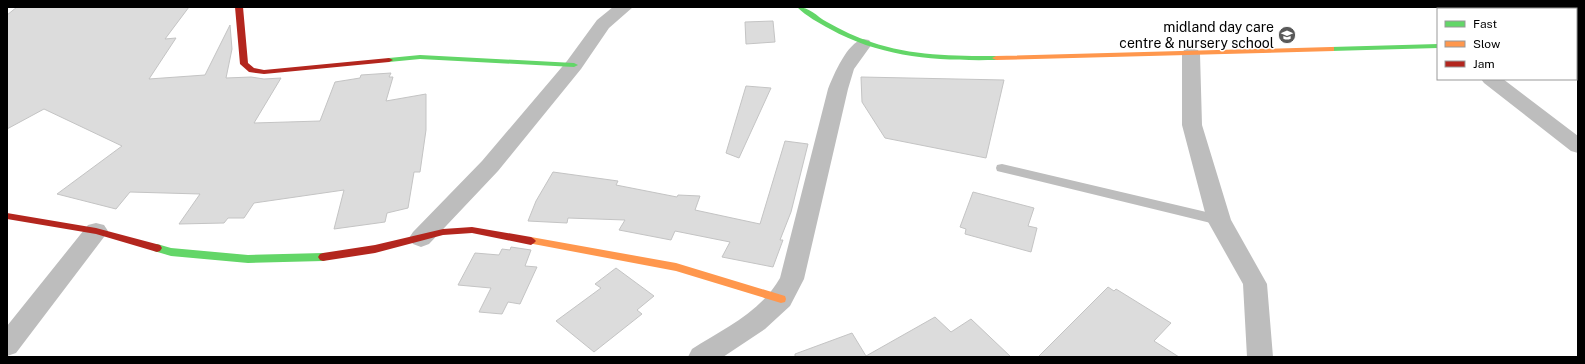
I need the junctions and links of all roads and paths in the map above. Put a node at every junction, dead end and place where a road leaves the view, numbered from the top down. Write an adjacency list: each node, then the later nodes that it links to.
1 (239, 7): 7 (street)
2 (624, 7): 7 (street)
3 (800, 7): 4 (street)
4 (863, 44): 6 (street); 15 (street)
5 (1437, 46): 6 (street)
6 (1191, 54): 12 (street)
7 (574, 65): 14 (street)
8 (1492, 80): 9 (street)
9 (1578, 146)
10 (1002, 168): 12 (lane)
11 (7, 216): 13 (street)
12 (1219, 220): 18 (street)
13 (96, 231): 14 (street); 16 (street)
14 (421, 238): 15 (street)
15 (781, 299): 17 (street)
16 (7, 345)
17 (701, 357)
18 (1260, 357)

